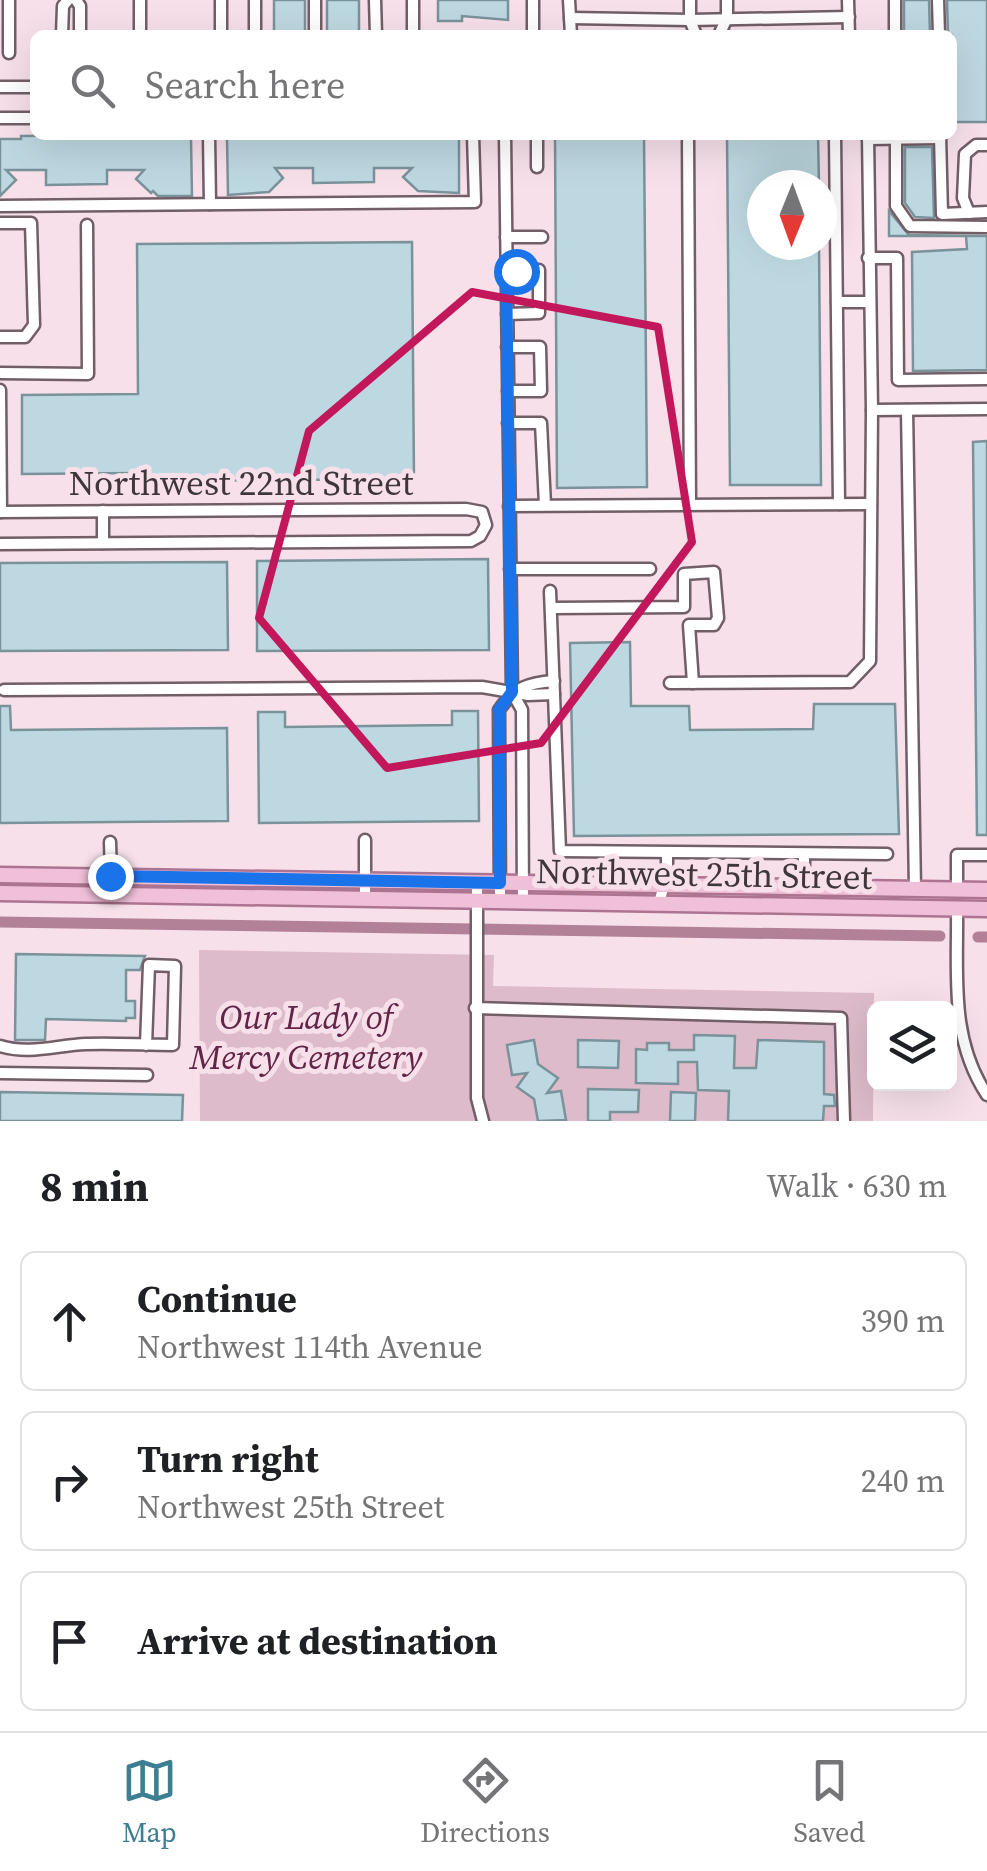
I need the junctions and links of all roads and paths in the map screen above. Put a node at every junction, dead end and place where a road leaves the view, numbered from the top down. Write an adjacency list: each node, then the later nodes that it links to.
1 (9, 0): 36 (street)
2 (68, 0): 21 (street)
3 (76, 0): 22 (street)
4 (140, 0): 23 (street)
5 (221, 0): 24 (street)
6 (255, 0): 25 (street)
7 (315, 0): 26 (street)
8 (376, 0): 27 (street)
9 (413, 0): 28 (street)
10 (532, 0): 29 (street)
11 (569, 0): 18 (street)
12 (690, 0): 20 (street)
13 (727, 0): 19 (street)
14 (848, 0): 17 (street)
15 (894, 0): 34 (street)
16 (936, 0): 35 (street)
17 (848, 17): 19 (street); 33 (street)
18 (570, 18): 20 (street); 30 (street)
19 (728, 18): 20 (street); 32 (street)
20 (690, 20): 31 (street)
21 (62, 30)
22 (80, 30)
23 (140, 30)
24 (221, 30)
25 (255, 30)
26 (315, 30)
27 (376, 30)
28 (413, 30)
29 (533, 30)
30 (570, 30)
31 (694, 30)
32 (722, 30)
33 (849, 30)
34 (895, 30)
35 (936, 30)
36 (9, 53)
37 (0, 87): 38 (street)
38 (30, 87)
39 (0, 118): 40 (street)
40 (30, 118)
41 (209, 140): 53 (street)
42 (473, 140): 53 (street)
43 (505, 140): 61 (street)
44 (537, 140): 52 (street)
45 (688, 140): 82 (street)
46 (835, 140): 65 (street)
47 (868, 140): 63 (street)
48 (896, 140): 60 (street)
49 (939, 140): 60 (street)
50 (939, 140): 56 (street)
51 (987, 145): 56 (street)
52 (537, 166)
53 (210, 204): 54 (street)
54 (0, 206)
55 (987, 212): 56 (street)
56 (969, 213)
57 (0, 223): 68 (street)
58 (87, 225): 70 (street)
59 (987, 227): 60 (street)
60 (940, 228)
61 (506, 237): 62 (street); 64 (street)
62 (542, 237)
63 (868, 258): 66 (street); 71 (street)
64 (506, 270): 67 (street); 67 (street)
65 (837, 302): 66 (street); 79 (street)
66 (869, 302): 75 (street)
67 (507, 314): 69 (street)
68 (0, 337)
69 (507, 347): 73 (street); 73 (street)
70 (0, 373)
71 (987, 379)
72 (0, 390): 78 (street)
73 (508, 392): 77 (street)
74 (987, 409): 76 (street)
75 (872, 410): 76 (street); 80 (street)
76 (907, 410): 114 (street)
77 (508, 422): 81 (street); 83 (street)
78 (0, 485): 85 (street)
79 (838, 504): 80 (street); 82 (street)
80 (871, 504): 95 (street)
81 (545, 505): 82 (street); 83 (street)
82 (690, 505)
83 (509, 506): 88 (street)
84 (103, 511): 85 (street, Northwest 22nd Street); 86 (street); 86 (street, Northwest 22nd Street)
85 (0, 512)
86 (103, 543): 87 (street)
87 (0, 544)
88 (510, 569): 89 (street); 98 (street)
89 (650, 569)
90 (550, 591): 92 (street)
91 (684, 607): 92 (street); 93 (street); 93 (street)
92 (553, 608): 94 (street)
93 (688, 625): 95 (street)
94 (554, 681): 98 (street); 99 (street)
95 (693, 683): 96 (street)
96 (670, 684)
97 (4, 690): 98 (street)
98 (512, 692): 99 (street); 110 (street); 111 (street)
99 (554, 694): 102 (street)
100 (365, 840): 108 (street)
101 (110, 842): 107 (street)
102 (667, 853): 103 (street); 112 (street)
103 (804, 854): 104 (street); 113 (street)
104 (886, 854)
105 (987, 855): 115 (street)
106 (0, 874): 107 (main road, Northwest 25th Street)
107 (110, 876): 108 (main road, Northwest 25th Street)
108 (366, 880): 109 (main road, Northwest 25th Street); 118 (street)
109 (477, 882): 110 (main road, Northwest 25th Street); 122 (street)
110 (500, 883): 111 (main road, Northwest 25th Street); 119 (street)
111 (523, 883): 112 (main road, Northwest 25th Street); 120 (street)
112 (664, 885): 113 (main road, Northwest 25th Street); 121 (street)
113 (804, 887): 114 (main road, Northwest 25th Street)
114 (915, 889): 115 (main road, Northwest 25th Street)
115 (957, 890): 116 (main road, Northwest 25th Street); 123 (main road)
116 (987, 890)
117 (0, 893): 118 (main road, Northwest 25th Street)
118 (365, 899): 122 (main road, Northwest 25th Street)
119 (500, 901): 120 (main road, Northwest 25th Street); 122 (main road, Northwest 25th Street)
120 (523, 901): 121 (main road, Northwest 25th Street)
121 (658, 904): 123 (main road, Northwest 25th Street)
122 (476, 908): 125 (street)
123 (957, 908): 124 (main road, Northwest 25th Street); 130 (street)
124 (987, 908)
125 (475, 1008): 131 (street); 132 (street)
126 (146, 1045): 126 (street); 127 (street)
127 (0, 1046)
128 (0, 1073): 129 (street)
129 (148, 1075)
130 (987, 1095)
131 (483, 1121)
132 (844, 1121)

